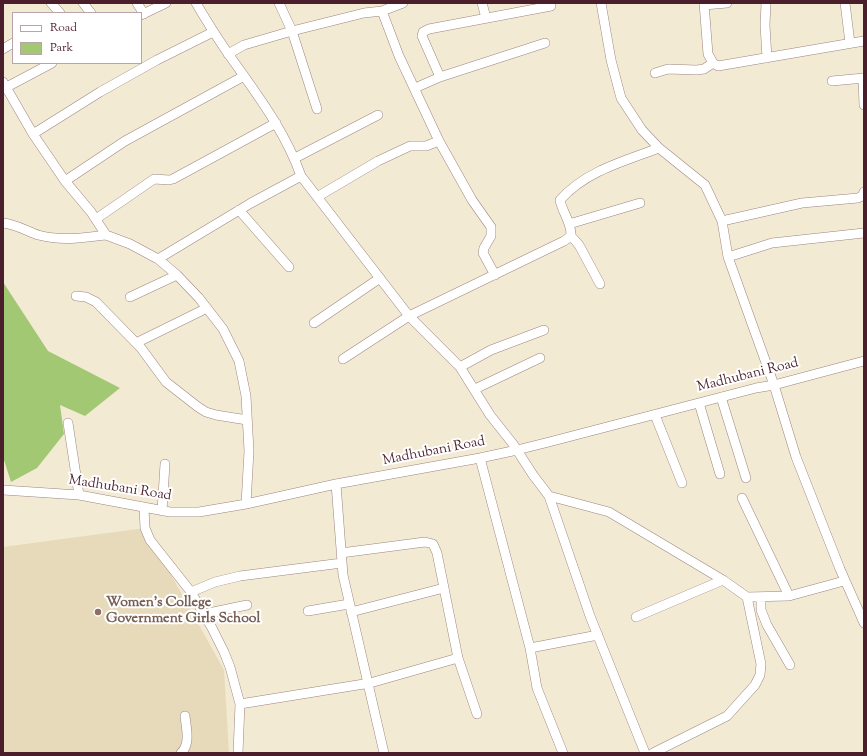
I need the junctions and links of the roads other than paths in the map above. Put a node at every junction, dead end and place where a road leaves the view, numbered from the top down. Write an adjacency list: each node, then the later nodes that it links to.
1 (51, 3): 15 (street)
2 (83, 3): 16 (street)
3 (166, 3): 17 (street)
4 (196, 3): 20 (street)
5 (279, 3): 19 (street)
6 (403, 3): 14 (street)
7 (482, 3): 18 (street)
8 (601, 3): 43 (street)
9 (728, 3): 12 (street)
10 (766, 3): 27 (street)
11 (845, 3): 23 (street)
12 (704, 4): 28 (street)
13 (551, 6): 18 (street)
14 (382, 11): 19 (street); 36 (street)
15 (59, 12)
16 (90, 12)
17 (142, 15)
18 (486, 18): 32 (street)
19 (292, 31): 26 (street); 38 (street)
20 (213, 32): 26 (street); 41 (street)
21 (864, 41): 23 (street)
22 (545, 43): 32 (street)
23 (850, 43): 27 (street)
24 (12, 44): 25 (street)
25 (3, 49)
26 (228, 54): 31 (street)
27 (767, 58): 28 (street)
28 (713, 63): 30 (street)
29 (50, 64): 35 (street)
30 (655, 73)
31 (244, 76): 40 (street); 46 (street)
32 (440, 76): 36 (street)
33 (863, 78): 34 (street); 37 (street)
34 (832, 81)
35 (4, 86): 41 (street)
36 (415, 88): 42 (street)
37 (864, 105)
38 (317, 109)
39 (378, 115): 44 (street)
40 (276, 123): 44 (street); 51 (street)
41 (33, 134): 46 (street)
42 (439, 141): 48 (street); 62 (street)
43 (659, 148): 53 (street); 54 (street)
44 (295, 158): 45 (street)
45 (301, 176): 48 (street); 50 (street)
46 (65, 181): 51 (street)
47 (864, 192): 53 (street)
48 (317, 198): 63 (street)
49 (640, 203): 54 (street)
50 (239, 210): 59 (street); 60 (street)
51 (96, 219): 56 (street)
52 (4, 221): 56 (street)
53 (722, 221): 58 (street)
54 (569, 224): 57 (street)
55 (864, 233): 58 (street)
56 (106, 235): 59 (street)
57 (571, 236): 62 (street); 64 (street)
58 (728, 257): 76 (street)
59 (158, 260): 61 (street)
60 (289, 267)
61 (177, 275): 66 (street); 67 (street)
62 (495, 275): 68 (street)
63 (380, 278): 68 (street); 69 (street)
64 (600, 284)
65 (76, 296): 71 (street)
66 (130, 298)
67 (207, 308): 71 (street); 81 (street)
68 (410, 316): 73 (street); 75 (street)
69 (314, 323)
70 (544, 330): 75 (street)
71 (136, 343): 81 (street)
72 (540, 358): 77 (street)
73 (343, 359)
74 (864, 362): 76 (street, Madhubani Road)
75 (460, 367): 77 (street)
76 (774, 385): 78 (street, Madhubani Road); 99 (street)
77 (475, 389): 83 (street)
78 (721, 397): 79 (street, Madhubani Road); 87 (street)
79 (700, 403): 80 (street, Madhubani Road); 86 (street)
80 (655, 415): 83 (street, Madhubani Road); 88 (street)
81 (247, 420): 94 (street)
82 (68, 422): 91 (street)
83 (517, 450): 84 (street, Madhubani Road); 92 (street)
84 (480, 458): 89 (street, Madhubani Road); 112 (street)
85 (165, 464): 96 (street)
86 (720, 474)
87 (746, 478)
88 (682, 483)
89 (336, 484): 94 (street, Madhubani Road); 97 (street)
90 (3, 490): 91 (street, Madhubani Road)
91 (79, 495): 95 (street, Madhubani Road)
92 (549, 496): 98 (street); 111 (street)
93 (742, 498): 102 (street)
94 (246, 504): 96 (street, Madhubani Road)
95 (144, 508): 96 (street, Madhubani Road); 101 (street)
96 (162, 511)
97 (342, 558): 100 (street); 101 (street); 106 (street)
98 (723, 580): 103 (street); 109 (street)
99 (844, 581): 102 (street); 110 (street)
100 (444, 588): 106 (street); 113 (street)
101 (191, 592): 108 (street)
102 (789, 596): 104 (street)
103 (747, 597): 104 (street); 124 (street)
104 (761, 598): 114 (street)
105 (247, 605): 108 (street)
106 (350, 608): 107 (street); 115 (street)
107 (308, 611)
108 (204, 614): 116 (street)
109 (636, 617)
110 (864, 623)
111 (598, 635): 112 (street); 123 (street)
112 (530, 648): 122 (street)
113 (458, 658): 115 (street); 117 (street)
114 (790, 665)
115 (367, 683): 116 (street); 121 (street)
116 (240, 704): 120 (street)
117 (477, 714)
118 (185, 716): 119 (street)
119 (181, 753)
120 (238, 753)
121 (384, 753)
122 (564, 753)
123 (646, 753)
124 (653, 753)

